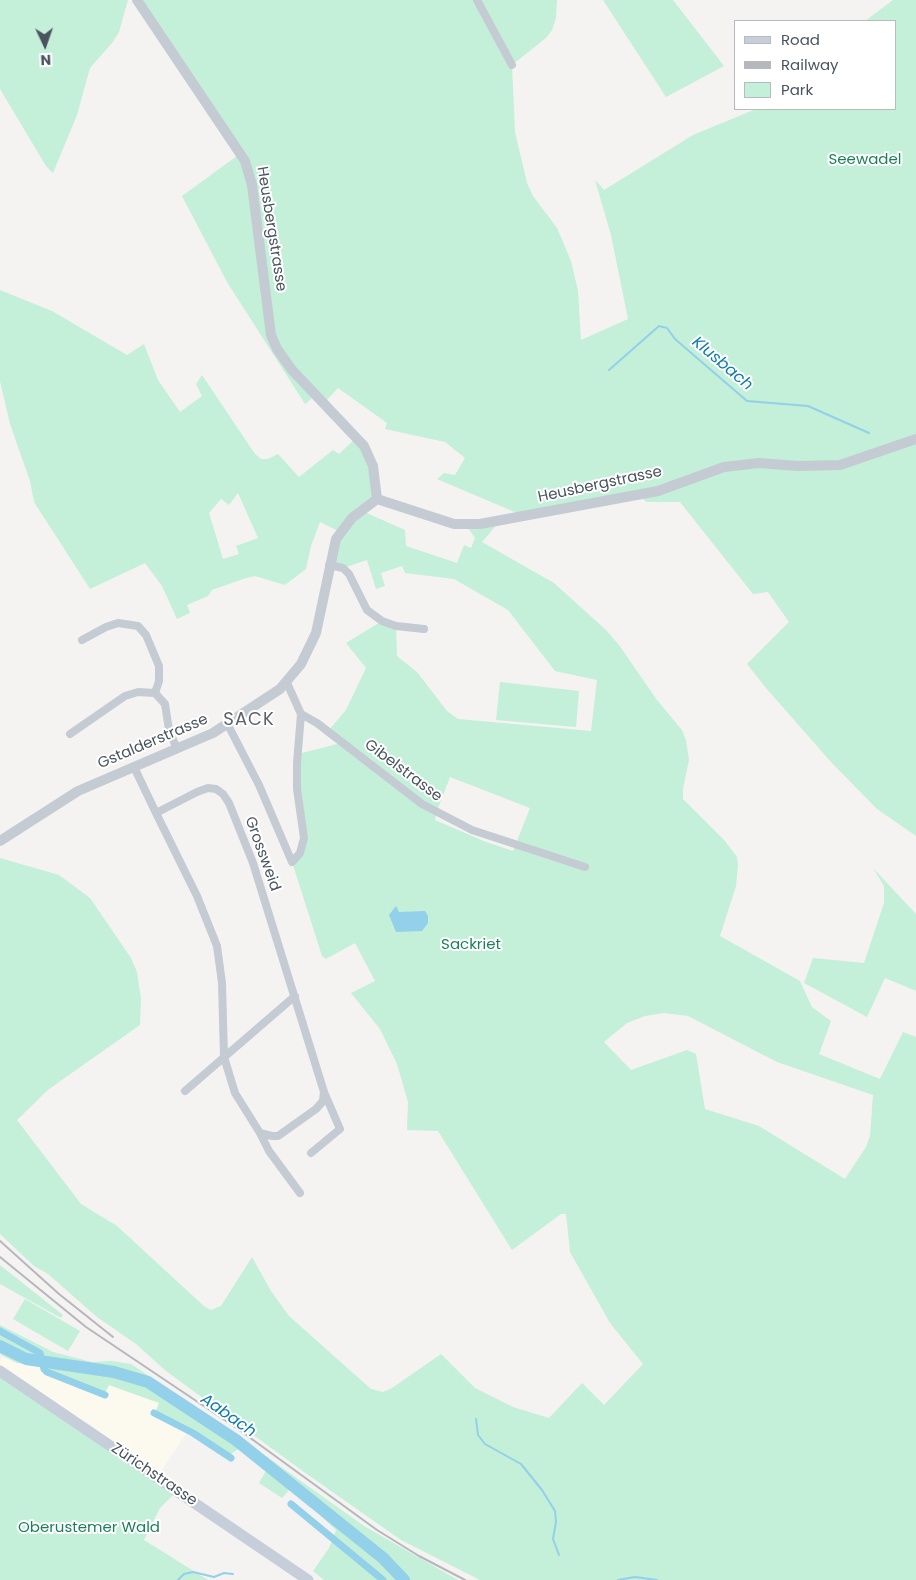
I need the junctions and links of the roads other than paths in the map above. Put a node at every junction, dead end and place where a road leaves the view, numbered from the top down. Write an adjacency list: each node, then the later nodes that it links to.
1 (137, 0): 5 (street, Heusbergstrasse)
2 (477, 0): 3 (street)
3 (512, 65)
4 (916, 439): 5 (street, Heusbergstrasse)
5 (377, 499): 6 (street, Gstalderstrasse)
6 (329, 565): 7 (street); 9 (street, Gstalderstrasse)
7 (424, 630)
8 (82, 640): 10 (street)
9 (287, 683): 11 (street); 12 (street, Gstalderstrasse)
10 (155, 693): 13 (street); 14 (street)
11 (301, 714): 12 (street); 18 (street, Gibelstrasse)
12 (228, 725): 14 (street, Gstalderstrasse)
13 (70, 734)
14 (177, 749): 15 (street, Gstalderstrasse)
15 (134, 767): 16 (street); 17 (street, Gstalderstrasse)
16 (156, 813): 19 (street, Grossweid); 20 (street)
17 (0, 841)
18 (585, 867)
19 (295, 996): 20 (street); 22 (street, Grossweid)
20 (224, 1057): 21 (street); 23 (street)
21 (185, 1091)
22 (324, 1092): 23 (street); 24 (street, Grossweid)
23 (260, 1133): 25 (street)
24 (311, 1153)
25 (300, 1193)
26 (0, 1371): 27 (main road, Zürichstrasse)
27 (308, 1580)

